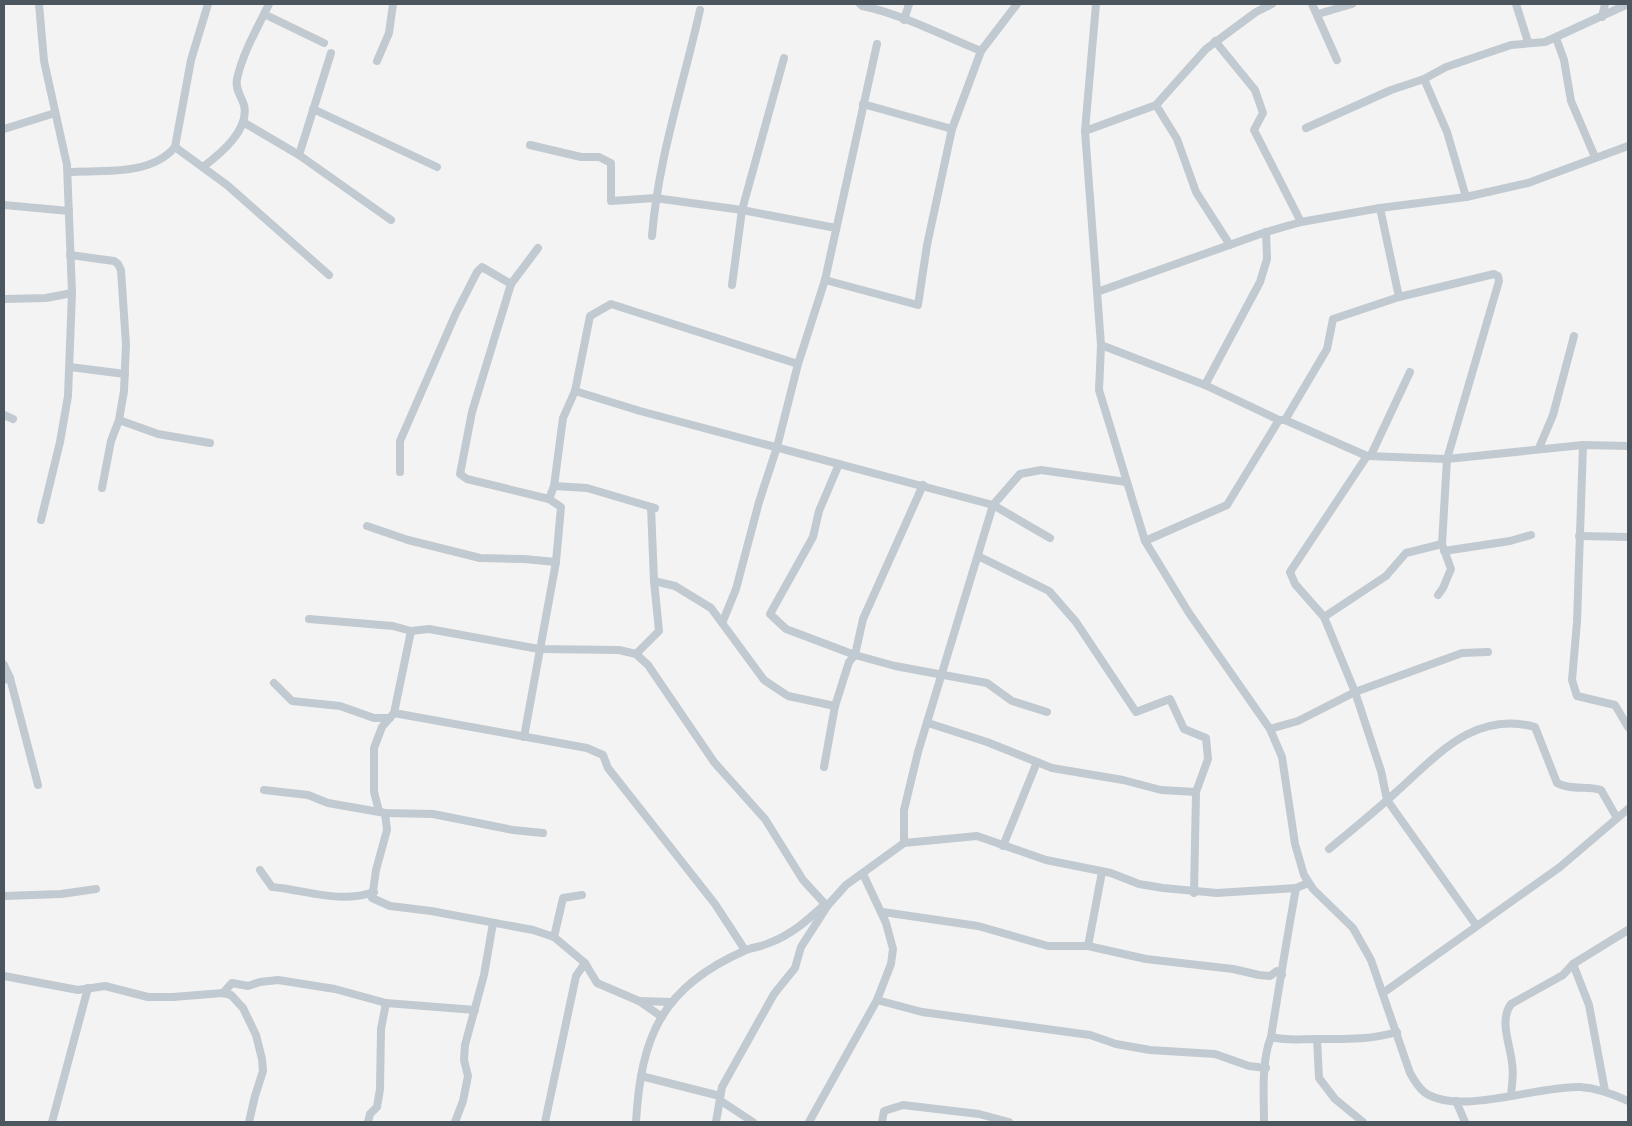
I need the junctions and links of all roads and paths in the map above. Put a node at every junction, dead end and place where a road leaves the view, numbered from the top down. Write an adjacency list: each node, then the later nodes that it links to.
1 (38, 4): 36 (street)
2 (208, 4): 43 (street)
3 (269, 4): 18 (street)
4 (393, 4): 31 (street)
5 (860, 4): 21 (street)
6 (910, 4): 21 (street)
7 (1017, 4): 27 (street)
8 (1096, 4): 41 (street)
9 (1252, 4): 17 (street)
10 (1272, 4): 17 (street)
11 (1312, 4): 19 (street)
12 (1352, 4): 19 (street)
13 (1516, 4): 24 (street)
14 (1605, 4): 20 (street)
15 (1623, 4): 20 (street)
16 (700, 10): 51 (street)
17 (1256, 12): 23 (street)
18 (264, 14): 25 (street); 37 (street)
19 (1318, 14): 30 (street)
20 (1602, 16): 22 (street)
21 (904, 20): 27 (street)
22 (1556, 38): 24 (street); 46 (street)
23 (1215, 41): 34 (street); 57 (street)
24 (1528, 42): 32 (street)
25 (324, 43)
26 (877, 44): 33 (street)
27 (981, 51): 40 (street)
28 (331, 54): 35 (street)
29 (784, 58): 54 (street)
30 (1337, 60)
31 (377, 61)
32 (1424, 79): 38 (street); 50 (street)
33 (862, 104): 40 (street); 58 (street)
34 (1156, 105): 41 (street); 61 (street)
35 (313, 109): 45 (street); 48 (street)
36 (55, 113): 39 (street); 49 (street)
37 (243, 122): 45 (street); 47 (street)
38 (1306, 128)
39 (4, 129)
40 (952, 129): 65 (street)
41 (1085, 131): 68 (street)
42 (530, 145): 51 (street)
43 (175, 146): 47 (street); 49 (street)
44 (1628, 146): 46 (street)
45 (299, 155): 56 (street)
46 (1595, 157): 50 (street)
47 (204, 167): 64 (street)
48 (437, 168)
49 (68, 172): 55 (street)
50 (1466, 197): 53 (street)
51 (655, 198): 54 (street); 60 (street)
52 (4, 205): 55 (street)
53 (1380, 208): 57 (street); 70 (street)
54 (742, 210): 58 (street); 67 (street)
55 (69, 211): 63 (street)
56 (391, 220)
57 (1301, 222): 59 (street)
58 (836, 228): 65 (street)
59 (1266, 232): 61 (street); 78 (street)
60 (652, 236)
61 (1230, 245): 68 (street)
62 (538, 248): 66 (street)
63 (70, 255): 69 (street); 77 (street)
64 (330, 275)
65 (825, 280): 74 (street)
66 (511, 284): 92 (street); 97 (street)
67 (732, 286)
68 (1097, 292): 73 (street)
69 (72, 293): 71 (street); 75 (street)
70 (1399, 297): 83 (street); 90 (street)
71 (4, 299)
72 (1574, 336): 88 (street)
73 (1101, 345): 78 (street); 93 (street)
74 (798, 364): 79 (street); 87 (street)
75 (70, 367): 77 (street); 99 (street)
76 (1410, 372): 89 (street)
77 (125, 374): 82 (street)
78 (1205, 385): 83 (street)
79 (575, 391): 87 (street); 95 (street)
80 (4, 415): 81 (street)
81 (12, 419)
82 (119, 420): 84 (street); 96 (street)
83 (1282, 420): 89 (street); 105 (street)
84 (210, 443)
85 (1583, 445): 86 (street); 88 (street); 102 (street)
86 (1628, 446)
87 (777, 447): 91 (street); 113 (street)
88 (1539, 448): 90 (street)
89 (1369, 455): 90 (street); 111 (street)
90 (1447, 459): 106 (street)
91 (839, 464): 94 (street); 118 (street)
92 (400, 472)
93 (1126, 482): 98 (street); 105 (street)
94 (923, 485): 98 (street); 118 (street)
95 (554, 486): 97 (street); 109 (street)
96 (102, 488)
97 (548, 499): 108 (street)
98 (994, 505): 104 (street); 107 (street)
99 (42, 520)
100 (367, 526): 108 (street)
101 (1531, 535): 106 (street)
102 (1580, 536): 103 (street); 130 (street)
103 (1628, 537)
104 (1050, 538)
105 (1145, 541): 131 (street)
106 (1443, 548): 110 (street); 111 (street)
107 (980, 557): 120 (street); 137 (street)
108 (556, 562): 115 (street)
109 (654, 580): 113 (street); 117 (street)
110 (1438, 595)
111 (1324, 617): 123 (street)
112 (309, 619): 114 (street)
113 (723, 621): 124 (street)
114 (411, 631): 115 (street); 126 (street)
115 (539, 649): 117 (street); 132 (street)
116 (1488, 652): 123 (street)
117 (636, 654): 156 (street)
118 (855, 656): 120 (street); 124 (street)
119 (4, 665): 121 (street)
120 (941, 675): 125 (street); 128 (street)
121 (7, 679): 135 (street)
122 (274, 683): 127 (street)
123 (1355, 692): 131 (street); 138 (street)
124 (835, 706): 134 (street)
125 (1047, 712)
126 (392, 716): 127 (street); 129 (street); 132 (street)
127 (374, 718): 129 (street)
128 (928, 723): 133 (street); 143 (street)
129 (382, 727): 140 (street)
130 (1628, 727)
131 (1270, 729): 149 (street)
132 (524, 737): 163 (street)
133 (1037, 762): 137 (street); 144 (street)
134 (824, 767)
135 (38, 785)
136 (264, 790): 140 (street)
137 (1196, 792): 153 (street)
138 (1387, 800): 141 (street); 145 (street); 159 (street)
139 (1628, 809): 141 (street)
140 (382, 812): 142 (street); 152 (street)
141 (1618, 818): 159 (street)
142 (543, 833)
143 (904, 843): 144 (street); 148 (street)
144 (1003, 846): 147 (street)
145 (1329, 849)
146 (260, 870): 152 (street)
147 (1102, 872): 153 (street); 162 (street)
148 (863, 874): 156 (street); 157 (street)
149 (1308, 883): 150 (street); 169 (street)
150 (1296, 888): 153 (street); 166 (street)
151 (96, 889): 155 (street)
152 (374, 892): 158 (street)
153 (1194, 893)
154 (582, 895): 161 (street)
155 (4, 896)
156 (826, 904): 163 (street); 184 (street)
157 (883, 912): 162 (street); 171 (street)
158 (493, 924): 161 (street); 175 (street)
159 (1476, 925): 169 (street)
160 (1628, 930): 165 (street)
161 (554, 937): 164 (street)
162 (1088, 946): 166 (street)
163 (745, 950): 173 (street)
164 (585, 963): 172 (street); 192 (street)
165 (1573, 964): 182 (street); 183 (street)
166 (1282, 975): 178 (street)
167 (4, 976): 168 (street)
168 (88, 988): 170 (street); 188 (street)
169 (1383, 993): 177 (street)
170 (227, 994): 174 (street); 189 (street)
171 (876, 1000): 180 (street); 196 (street)
172 (639, 1001): 173 (street); 176 (street)
173 (672, 1002): 176 (street)
174 (386, 1003): 175 (street); 190 (street)
175 (475, 1010): 191 (street)
176 (662, 1017): 181 (street)
177 (1398, 1032): 179 (street); 185 (street)
178 (1272, 1037): 179 (street); 180 (street)
179 (1317, 1039): 200 (street)
180 (1266, 1068): 199 (street)
181 (641, 1076): 184 (street); 193 (street)
182 (1605, 1091): 183 (street); 186 (street)
183 (1511, 1095): 185 (street)
184 (721, 1099): 194 (street); 195 (street)
185 (1456, 1100): 201 (street)
186 (1628, 1100)
187 (991, 1121): 197 (street); 198 (street)
188 (52, 1122)
189 (250, 1122)
190 (368, 1122)
191 (455, 1122)
192 (545, 1122)
193 (636, 1122)
194 (716, 1122)
195 (753, 1122)
196 (809, 1122)
197 (882, 1122)
198 (1010, 1122)
199 (1264, 1122)
200 (1362, 1122)
201 (1465, 1122)

